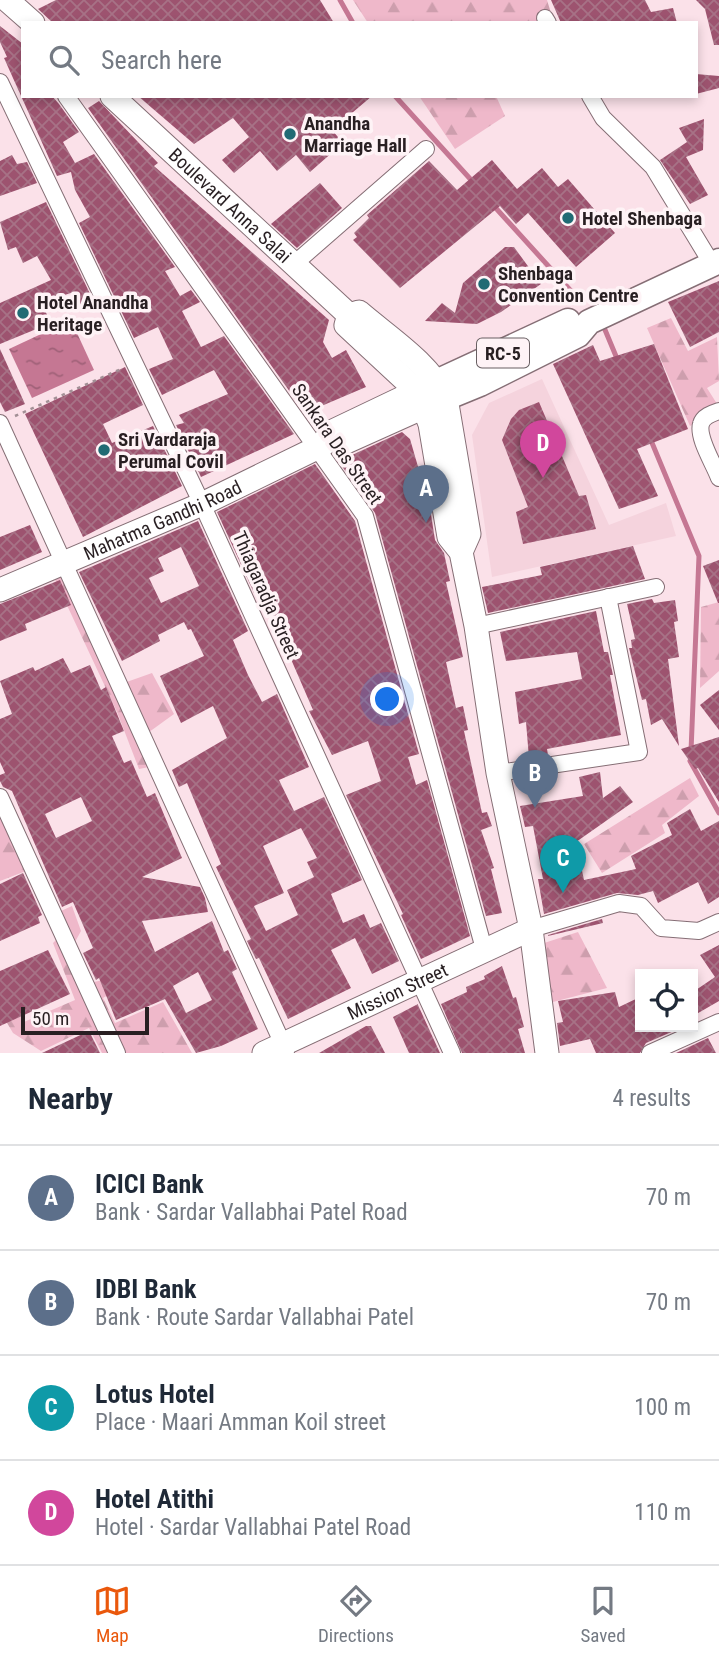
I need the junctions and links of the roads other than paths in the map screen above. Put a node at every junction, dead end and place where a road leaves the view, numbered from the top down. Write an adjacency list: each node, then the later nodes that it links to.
1 (11, 4): 2 (street)
2 (31, 21)
3 (0, 82): 15 (street, Thiagaradja Street)
4 (67, 98): 13 (street, Sankara Das Street)
5 (114, 98): 9 (street, Boulevard Anna Salai)
6 (591, 98): 8 (street)
7 (426, 149): 9 (street)
8 (715, 263): 10 (main road, Mahatma Gandhi Road / RC-5)
9 (293, 265): 10 (street, Boulevard Anna Salai)
10 (431, 394): 13 (street, Mahatma Gandhi Road / RC-5); 20 (street)
11 (719, 411): 14 (street)
12 (6, 420): 16 (street)
13 (319, 447): 15 (street, Mahatma Gandhi Road / RC-5); 25 (street, Sankara Das Street)
14 (719, 478)
15 (202, 504): 16 (street, Mahatma Gandhi Road / RC-5); 26 (street, Thiagaradja Street)
16 (63, 561): 18 (street, Mahatma Gandhi Road / RC-5); 28 (street)
17 (656, 587): 19 (street)
18 (0, 590)
19 (608, 597): 20 (street); 21 (street)
20 (476, 626): 21 (street)
21 (498, 773): 24 (street)
22 (0, 797): 29 (street)
23 (719, 922): 24 (street)
24 (531, 929): 25 (street, Mission Street); 31 (street)
25 (484, 949): 26 (street, Mission Street)
26 (419, 983): 28 (street, Mission Street); 30 (street, Thiagaradja Street)
27 (719, 1022): 32 (street)
28 (278, 1050)
29 (117, 1053)
30 (452, 1053)
31 (547, 1053)
32 (650, 1053)

